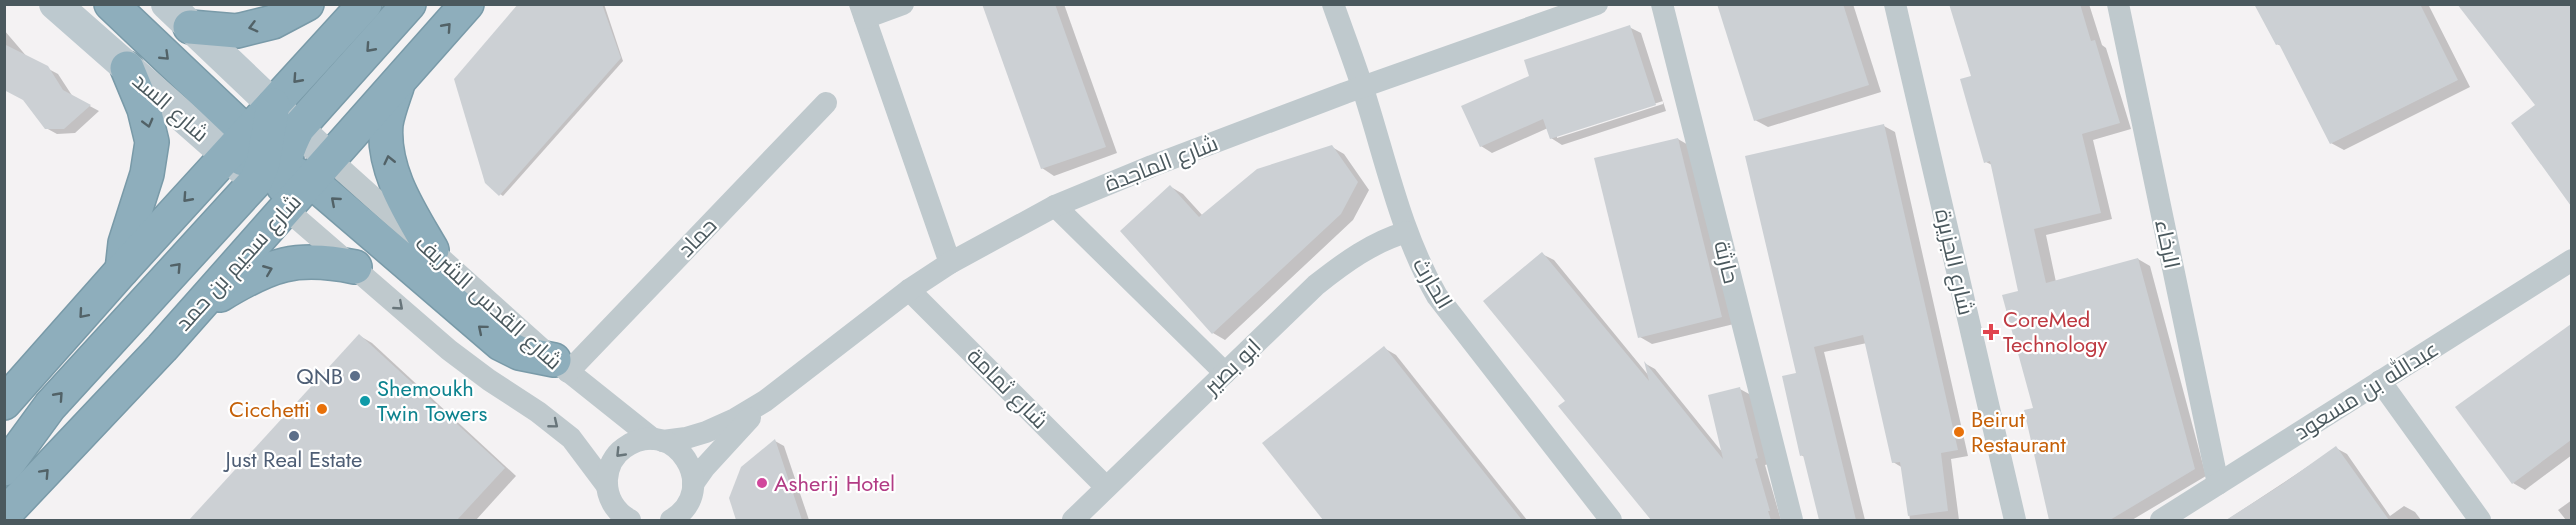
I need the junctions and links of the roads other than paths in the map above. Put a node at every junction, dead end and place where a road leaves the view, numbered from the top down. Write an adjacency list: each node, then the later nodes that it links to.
1 (55, 4): 16 (main road, شارع السد)
2 (111, 4): 21 (highway, one-way to 21)
3 (166, 4): 15 (main road)
4 (306, 4): 15 (highway, one-way to 15)
5 (364, 4): 20 (highway, شارع سحيم بن حمد, one-way to 20)
6 (409, 4): 21 (highway, one-way to 21)
7 (468, 4): 17 (highway, شارع سحيم بن حمد, one-way to 7)
8 (903, 4): 14 (street)
9 (1333, 4): 18 (street, الحارث)
10 (1597, 4): 18 (street, شارع الماجدة)
11 (1662, 4): 50 (street, حارثة)
12 (1895, 4): 51 (street, شارع الجزيرة)
13 (2118, 4): 39 (street, الرخاء)
14 (862, 11): 27 (street)
15 (190, 27): 20 (main road)
16 (127, 68): 21 (main road, شارع السد); 29 (highway, one-way to 29)
17 (399, 81): 21 (highway, شارع سحيم بن حمد); 25 (highway, one-way to 17)
18 (1362, 86): 22 (street, شارع الماجدة); 24 (street, الحارث)
19 (826, 103): 32 (street, حماد)
20 (273, 105): 21 (highway, شارع سحيم بن حمد)
21 (277, 156): 23 (highway, شارع سحيم بن حمد); 25 (street, شارع القدس الشريف); 29 (highway, شارع سحيم بن حمد, one-way to 29); 32 (highway, one-way to 21); 38 (highway, one-way to 21)
22 (1055, 206): 27 (street, شارع الماجدة); 33 (street)
23 (286, 209): 28 (street); 31 (highway, شارع سحيم بن حمد)
24 (1407, 232): 33 (street, ابو بصير); 49 (street, الحارث)
25 (432, 250): 32 (street, شارع القدس الشريف)
26 (2571, 260): 34 (street, عبدالله بن مسعود)
27 (950, 263): 30 (street, شارع الماجدة)
28 (355, 267): 31 (highway, one-way to 28); 42 (street, one-way to 42)
29 (122, 270): 36 (highway, شارع سحيم بن حمد, one-way to 36)
30 (909, 290): 35 (street, شارع الماجدة); 40 (street, شارع ثمامة)
31 (198, 308): 43 (highway, شارع سحيم بن حمد, one-way to 31)
32 (561, 366): 37 (street, شارع القدس الشريف)
33 (1225, 373): 40 (street, ابو بصير)
34 (2380, 381): 39 (street, عبدالله بن مسعود); 53 (street)
35 (765, 401): 37 (street, شارع الماجدة); 41 (street, شارع الماجدة)
36 (4, 403)
37 (658, 440): 41 (street, شارع القدس الشريف); 42 (street, شارع الماجدة, one-way to 42)
38 (4, 469)
39 (2218, 484): 52 (street, عبدالله بن مسعود)
40 (1106, 487): 48 (street, ابو بصير)
41 (692, 490): 46 (street, شارع الماجدة); 47 (street, شارع القدس الشريف)
42 (609, 492): 44 (street); 45 (street)
43 (4, 515)
44 (601, 520)
45 (630, 520)
46 (670, 520)
47 (701, 520)
48 (1073, 520)
49 (1611, 520)
50 (1792, 520)
51 (2015, 520)
52 (2161, 520)
53 (2480, 520)

